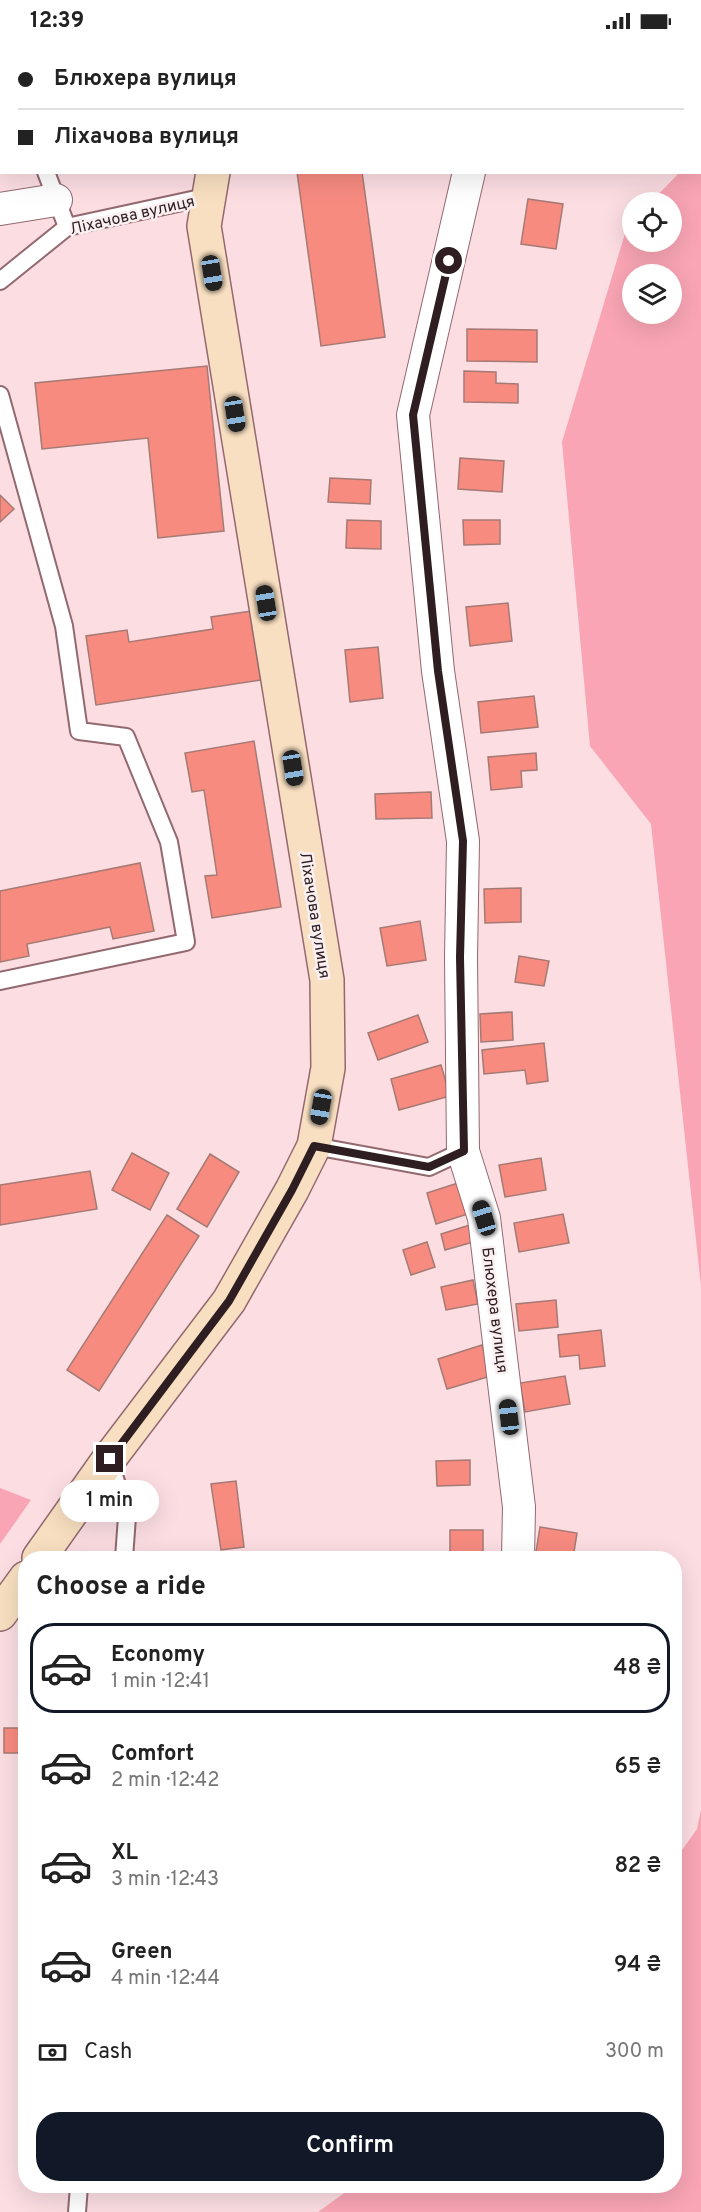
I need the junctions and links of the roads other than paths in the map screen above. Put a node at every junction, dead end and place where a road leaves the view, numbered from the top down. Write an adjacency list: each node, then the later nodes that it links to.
1 (469, 174): 9 (street, Блюхера вулиця)
2 (211, 184): 3 (lane, Ліхачова вулиця); 8 (street, Ліхачова вулиця)
3 (57, 200): 4 (street); 5 (lane, Ліхачова вулиця)
4 (0, 209)
5 (0, 281)
6 (0, 394): 7 (lane)
7 (0, 981)
8 (314, 1146): 9 (lane); 10 (street, Ліхачова вулиця)
9 (464, 1151): 13 (street, Блюхера вулиця)
10 (110, 1459): 11 (street, Ліхачова вулиця); 12 (lane)
11 (44, 1551)
12 (125, 1551)
13 (518, 1551)
14 (18, 1589): 15 (street)
15 (0, 1614)
16 (79, 2193): 17 (lane)
17 (77, 2212)

